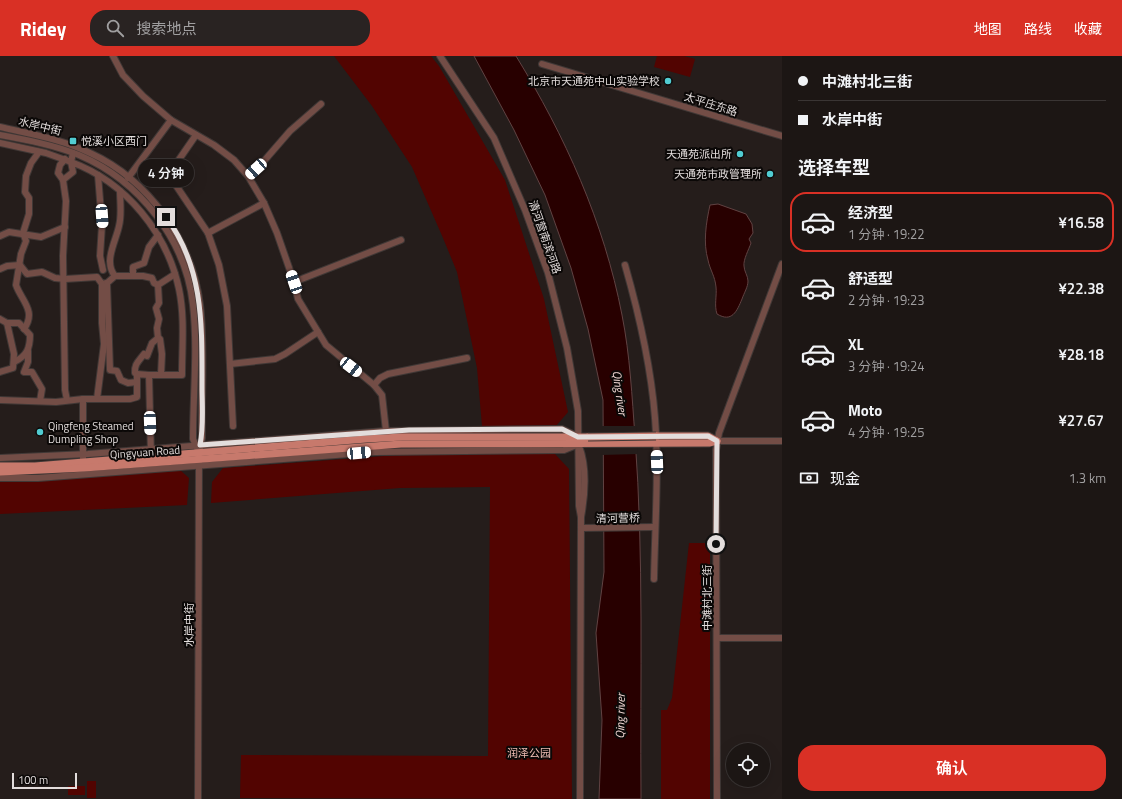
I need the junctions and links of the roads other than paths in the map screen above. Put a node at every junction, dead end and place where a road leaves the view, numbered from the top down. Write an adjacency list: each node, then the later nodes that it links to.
1 (113, 56): 5 (street)
2 (440, 56): 62 (street, 清河营南滨河路)
3 (542, 64): 9 (street, 太平庄东路)
4 (321, 104): 15 (street)
5 (171, 120): 8 (street); 16 (street)
6 (0, 127): 16 (street, 水岸中街)
7 (0, 135): 12 (street, 水岸中街)
8 (196, 135): 15 (street); 22 (street)
9 (782, 136)
10 (0, 144): 11 (street)
11 (39, 152): 13 (street); 21 (street)
12 (73, 153): 13 (street); 67 (street, 水岸中街)
13 (68, 161): 14 (street); 17 (street); 17 (street)
14 (98, 175): 18 (street); 30 (street)
15 (248, 176): 19 (street)
16 (128, 178): 67 (street, 水岸中街)
17 (63, 180): 20 (street)
18 (120, 191): 23 (street); 31 (street)
19 (264, 203): 22 (street); 36 (street)
20 (65, 227): 21 (street); 35 (street)
21 (23, 233): 24 (street); 28 (street)
22 (208, 233): 46 (street)
23 (158, 235): 32 (street); 33 (street)
24 (0, 236)
25 (401, 240): 36 (street)
26 (782, 264): 64 (street, 中滩村北三街)
27 (626, 265): 63 (street)
28 (20, 266): 29 (street); 35 (street); 41 (street)
29 (0, 270)
30 (103, 270): 31 (street); 34 (street)
31 (113, 274): 33 (street); 37 (street)
32 (175, 274): 38 (street); 52 (street)
33 (132, 276): 38 (street)
34 (98, 277): 35 (street); 37 (street)
35 (64, 279): 58 (street)
36 (294, 282): 42 (street)
37 (104, 283): 53 (street); 56 (street)
38 (158, 285): 43 (street)
39 (0, 319): 40 (street)
40 (7, 323): 41 (street); 47 (street)
41 (24, 328): 44 (street)
42 (318, 332): 46 (street); 54 (street)
43 (158, 338): 50 (street); 52 (street)
44 (28, 351): 47 (street); 49 (street)
45 (467, 358): 54 (street)
46 (230, 364): 60 (street)
47 (14, 365): 48 (street); 49 (street)
48 (0, 372)
49 (24, 372): 59 (street)
50 (137, 374): 51 (street); 53 (street)
51 (150, 375): 52 (street); 66 (street)
52 (161, 375)
53 (137, 382): 56 (street)
54 (374, 385): 61 (street)
55 (83, 398): 56 (street); 58 (street); 68 (street)
56 (97, 399)
57 (0, 400): 59 (street)
58 (67, 400): 59 (street)
59 (40, 401)
60 (233, 426)
61 (386, 431): 62 (street); 67 (street)
62 (578, 441): 63 (main road, Qingyuan Road, bridge); 67 (main road, Qingyuan Road); 75 (street)
63 (656, 441): 64 (main road, Qingyuan Road); 74 (street)
64 (717, 441): 65 (street); 77 (street, 中滩村北三街)
65 (782, 441)
66 (151, 452): 67 (main road, Qingyuan Road); 68 (street); 70 (main road, Qingyuan Road)
67 (198, 453): 72 (main road, Qingyuan Road); 73 (street); 79 (street, 水岸中街)
68 (83, 454): 69 (street); 70 (street)
69 (0, 458)
70 (83, 462): 71 (main road, Qingyuan Road)
71 (0, 466)
72 (0, 472)
73 (0, 478)
74 (654, 527): 75 (street, 清河营桥); 76 (street)
75 (581, 528): 80 (street)
76 (654, 579)
77 (717, 638): 78 (street); 81 (street, 中滩村北三街)
78 (782, 638)
79 (198, 799)
80 (580, 799)
81 (717, 799)

